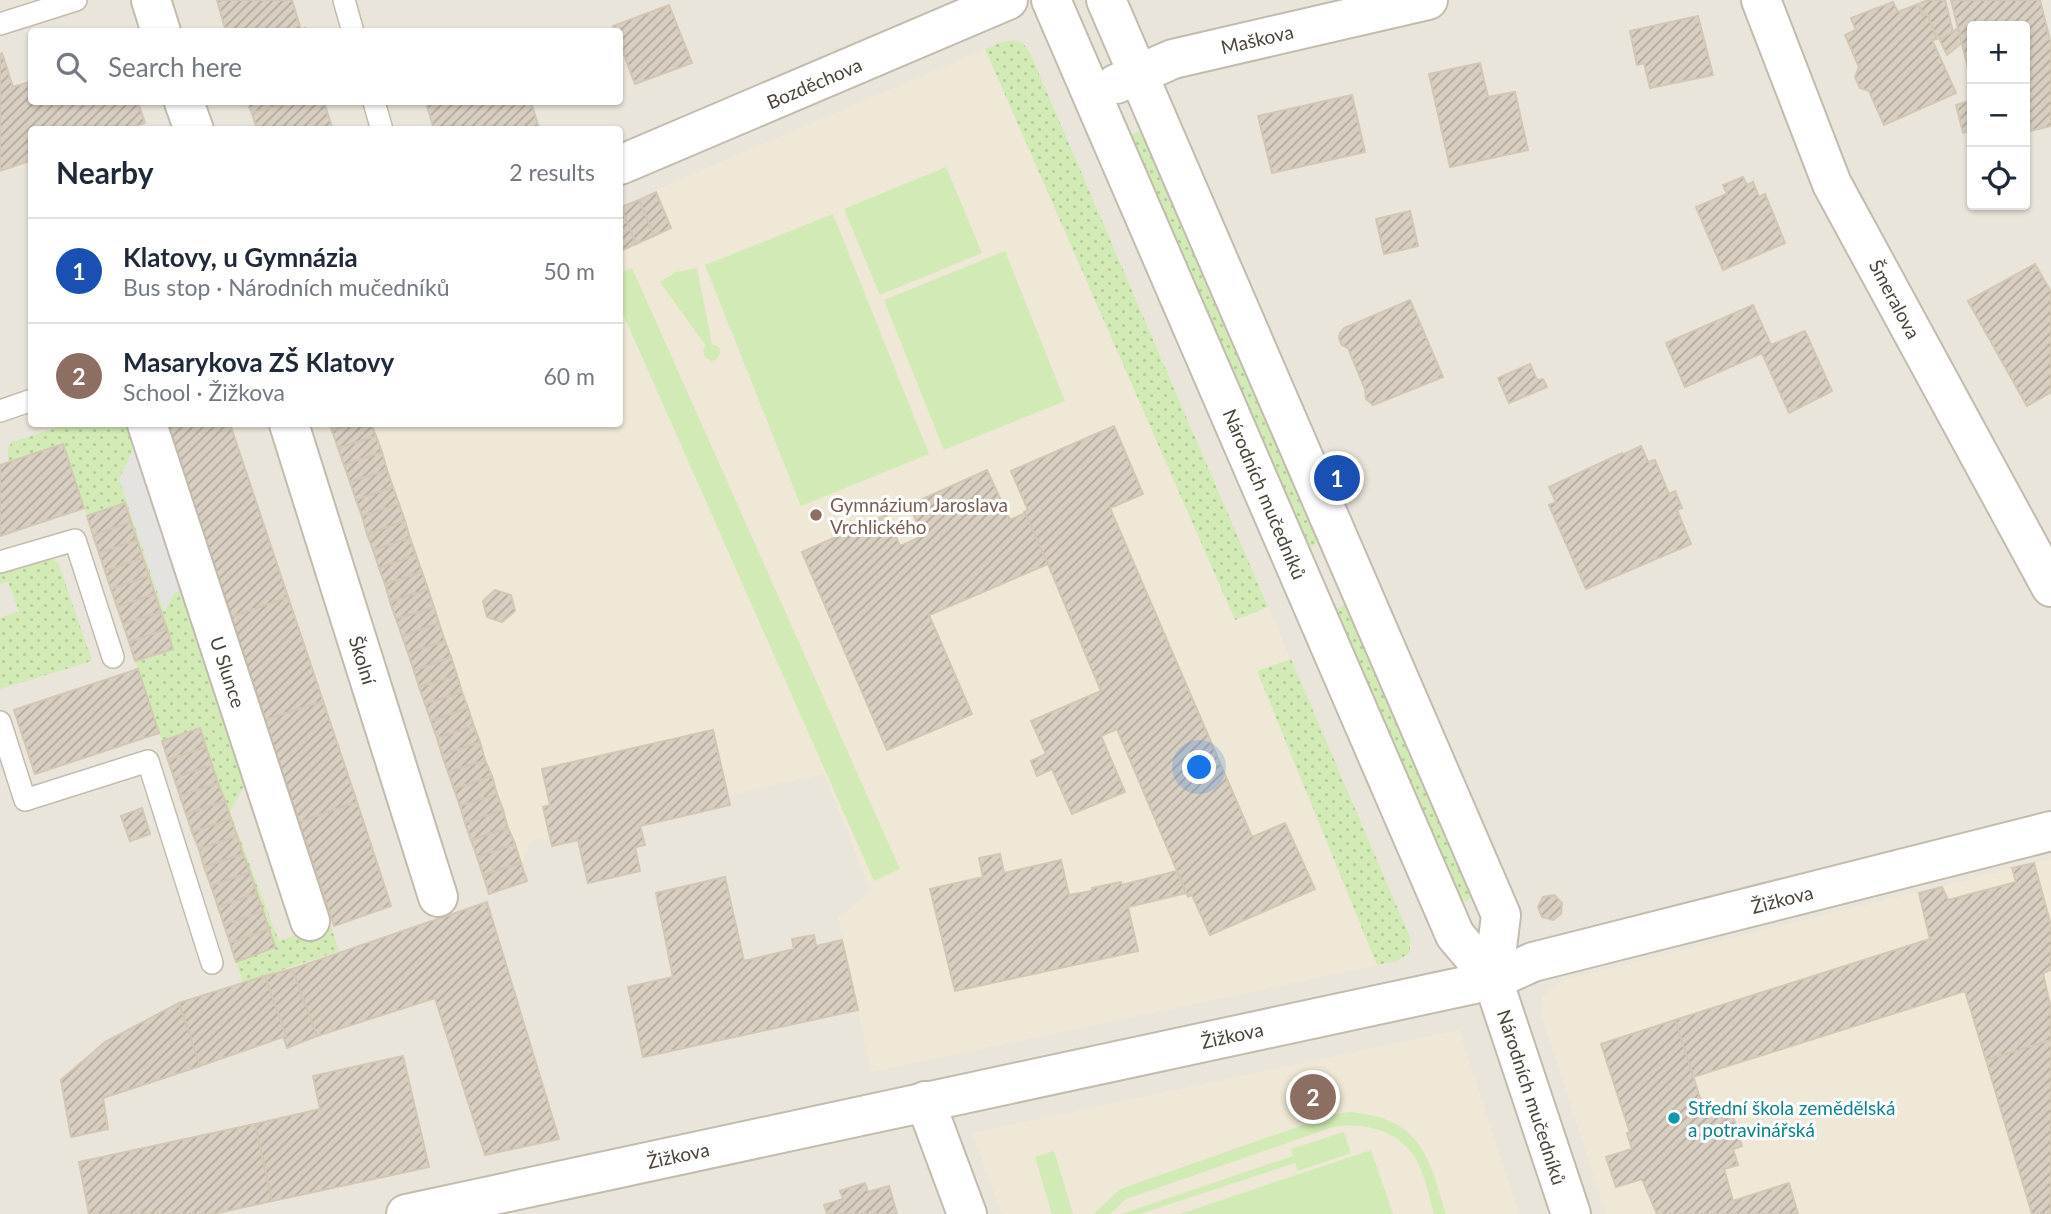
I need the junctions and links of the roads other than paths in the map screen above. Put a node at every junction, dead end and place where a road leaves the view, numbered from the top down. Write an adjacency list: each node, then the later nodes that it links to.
1 (76, 0): 9 (lane)
2 (151, 0): 10 (street)
3 (344, 0): 11 (lane)
4 (1009, 0): 18 (street, Bozděchova)
5 (1051, 0): 13 (street, Národních mučedníků)
6 (1106, 0): 12 (street, Národních mučedníků)
7 (1428, 0): 12 (street, Maškova)
8 (1761, 0): 26 (street, Šmeralova)
9 (0, 24)
10 (160, 28)
11 (353, 28)
12 (1138, 74): 13 (street, Maškova); 23 (street, Národních mučedníků)
13 (1091, 94): 25 (street, Národních mučedníků)
14 (185, 105): 16 (street)
15 (375, 105): 17 (lane)
16 (193, 126)
17 (381, 126)
18 (623, 164)
19 (28, 401): 20 (lane)
20 (0, 411)
21 (148, 427): 31 (street, U Slunce)
22 (290, 427): 30 (street, Školní)
23 (1345, 555): 25 (street); 33 (street, Národních mučedníků)
24 (0, 562): 27 (lane)
25 (1299, 575): 33 (street, Národních mučedníků)
26 (2051, 587)
27 (113, 657)
28 (0, 722): 32 (lane)
29 (2051, 831): 33 (street, Žižkova)
30 (438, 897)
31 (310, 921)
32 (212, 962)
33 (1493, 980): 34 (street, Žižkova); 37 (street, Národních mučedníků)
34 (925, 1101): 35 (street, Žižkova); 36 (street)
35 (406, 1214)
36 (967, 1214)
37 (1571, 1214)

